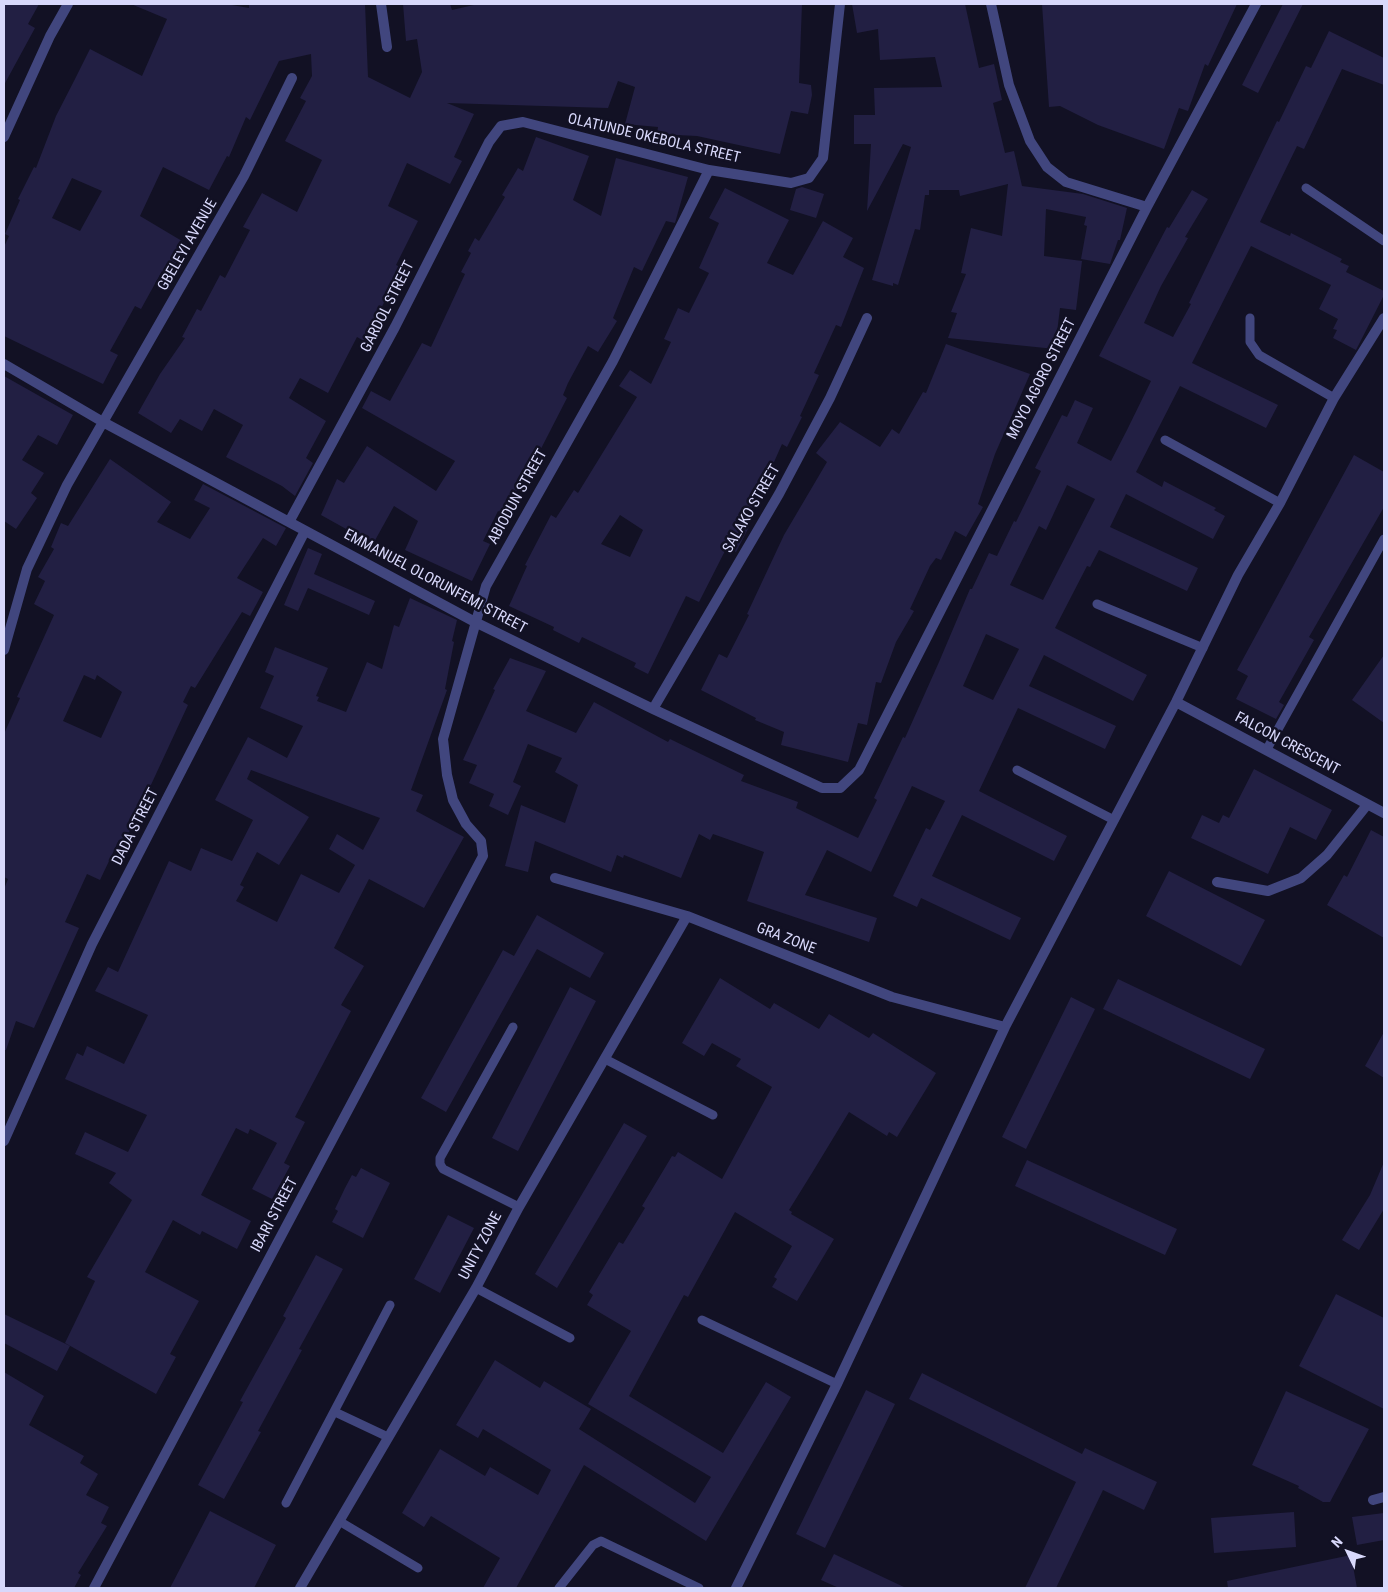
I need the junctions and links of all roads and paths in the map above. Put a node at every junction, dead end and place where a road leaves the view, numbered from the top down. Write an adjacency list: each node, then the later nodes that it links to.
1 (68, 4): 9 (street)
2 (380, 4): 6 (street)
3 (840, 4): 10 (street, OLATUNDE OKEBOLA STREET)
4 (991, 4): 12 (street)
5 (1256, 4): 12 (street, MOYO AGORO STREET)
6 (387, 47)
7 (292, 78): 19 (street, GBELEYI AVENUE)
8 (523, 122): 10 (street, OLATUNDE OKEBOLA STREET); 22 (street, GARDOL STREET)
9 (4, 137)
10 (709, 170): 26 (street, ABIODUN STREET)
11 (1306, 188): 13 (lane)
12 (1148, 207): 32 (street, MOYO AGORO STREET)
13 (1384, 240)
14 (867, 318): 30 (street, SALAKO STREET)
15 (1250, 318): 18 (lane)
16 (1384, 318): 18 (street)
17 (4, 364): 19 (street, EMMANUEL OLORUNFEMI STREET)
18 (1334, 398): 21 (street)
19 (103, 422): 22 (street, EMMANUEL OLORUNFEMI STREET); 28 (street, GBELEYI AVENUE)
20 (1165, 440): 21 (lane)
21 (1280, 503): 27 (street)
22 (289, 522): 23 (street, EMMANUEL OLORUNFEMI STREET)
23 (305, 531): 26 (street, EMMANUEL OLORUNFEMI STREET); 45 (street, DADA STREET)
24 (1384, 539): 31 (lane)
25 (1097, 604): 27 (lane)
26 (475, 622): 30 (street, EMMANUEL OLORUNFEMI STREET); 37 (street, ABIODUN STREET)
27 (1203, 648): 29 (street)
28 (4, 650)
29 (1176, 702): 31 (street, FALCON CRESCENT); 36 (street)
30 (652, 709): 32 (street, EMMANUEL OLORUNFEMI STREET)
31 (1267, 749): 34 (street, FALCON CRESCENT)
32 (859, 770)
33 (1017, 770): 36 (lane)
34 (1367, 805): 35 (street, FALCON CRESCENT); 39 (street)
35 (1384, 813)
36 (1114, 820): 42 (street)
37 (483, 856): 59 (street, IBARI STREET)
38 (555, 878): 40 (street, GRA ZONE)
39 (1217, 882)
40 (687, 916): 42 (street, GRA ZONE); 43 (street, UNITY ZONE)
41 (513, 1027): 46 (lane)
42 (1005, 1027): 51 (street)
43 (605, 1059): 44 (lane); 46 (street, UNITY ZONE)
44 (713, 1115)
45 (4, 1141)
46 (519, 1207): 47 (street, UNITY ZONE)
47 (476, 1288): 50 (lane); 53 (street, UNITY ZONE)
48 (390, 1305): 52 (lane)
49 (702, 1320): 51 (lane)
50 (570, 1338)
51 (837, 1384): 63 (street)
52 (335, 1412): 53 (lane); 56 (lane)
53 (388, 1437): 57 (street, UNITY ZONE)
54 (1384, 1497): 55 (street)
55 (1373, 1500)
56 (286, 1503)
57 (339, 1521): 58 (lane); 60 (street, UNITY ZONE)
58 (418, 1568)
59 (94, 1588)
60 (300, 1588)
61 (559, 1588): 62 (lane)
62 (699, 1588)
63 (736, 1588)

